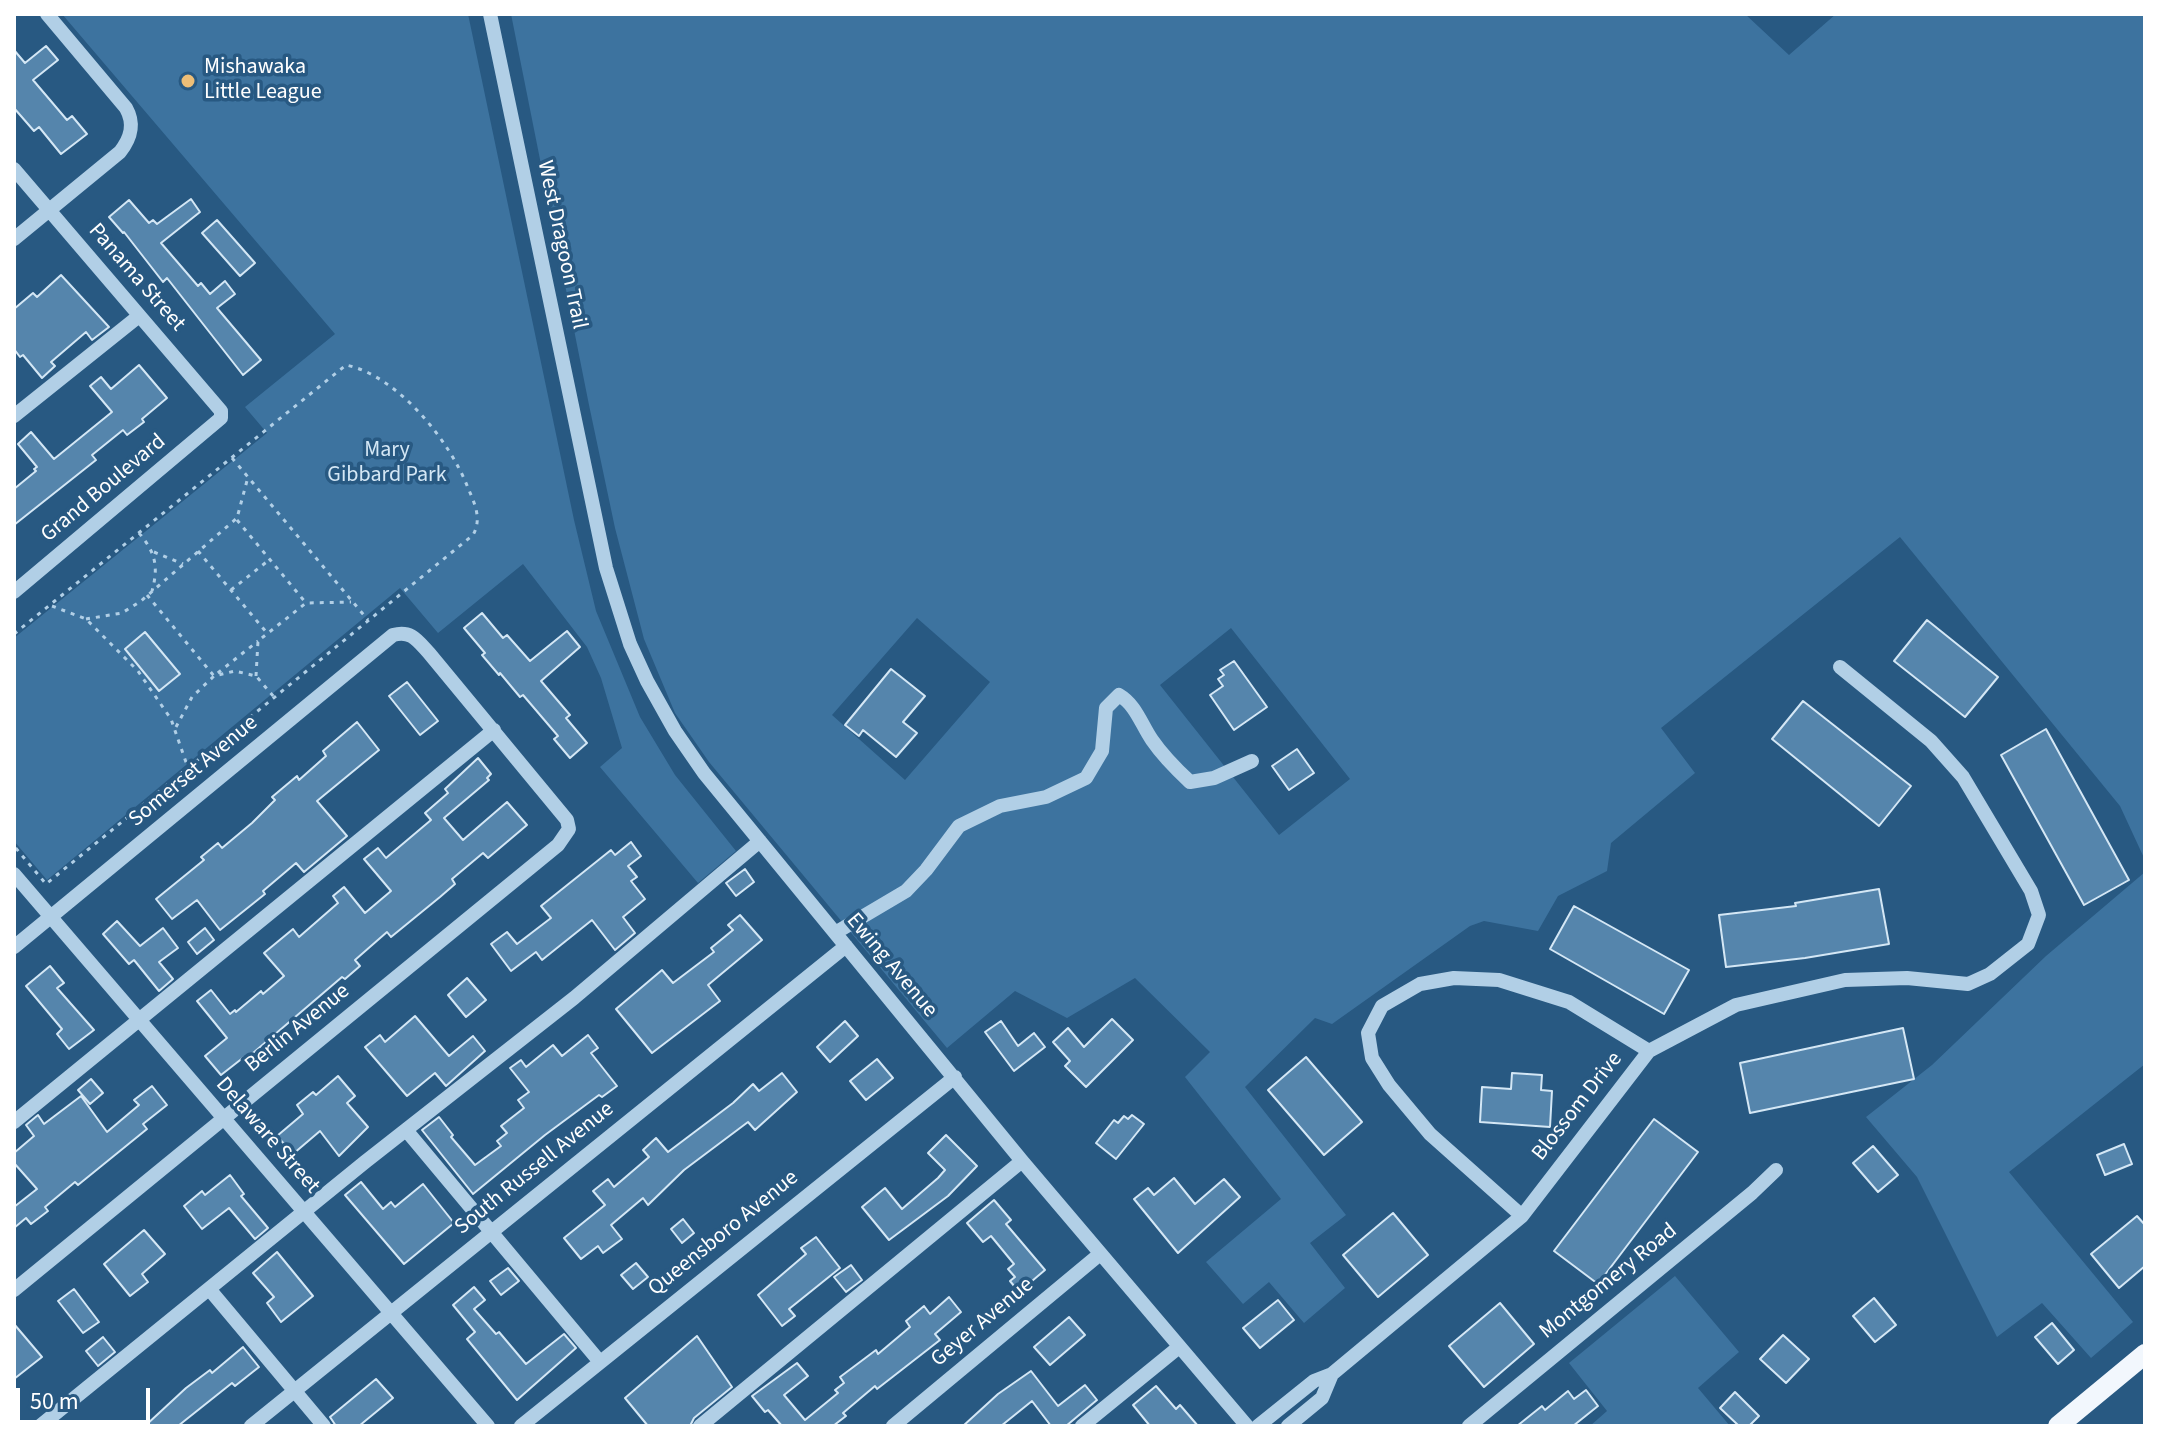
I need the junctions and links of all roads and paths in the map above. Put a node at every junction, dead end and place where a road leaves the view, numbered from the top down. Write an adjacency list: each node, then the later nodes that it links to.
1 (47, 14): 4 (street)
2 (490, 14): 11 (street, West Dragoon Trail)
3 (14, 169): 4 (street, Panama Street)
4 (49, 210): 5 (street); 6 (street, Panama Street)
5 (14, 239)
6 (139, 316): 7 (street); 8 (street, Panama Street)
7 (14, 416)
8 (221, 418): 20 (street, Grand Boulevard)
9 (231, 457): 10 (path); 13 (path); 26 (path)
10 (248, 477): 12 (path); 22 (path)
11 (588, 485): 38 (street, Ewing Avenue)
12 (237, 518): 15 (path); 16 (path)
13 (139, 532): 14 (path); 24 (path)
14 (152, 551): 17 (path); 19 (path)
15 (198, 551): 17 (path); 18 (path)
16 (270, 560): 18 (path); 23 (path)
17 (183, 564): 19 (path)
18 (231, 590): 27 (path)
19 (152, 591): 21 (path)
20 (14, 592)
21 (147, 595): 25 (path); 31 (path)
22 (353, 602): 23 (path); 26 (path)
23 (306, 603): 27 (path)
24 (50, 605): 25 (path); 28 (path)
25 (86, 619): 34 (path)
26 (368, 620): 33 (path)
27 (267, 633): 29 (path)
28 (14, 634)
29 (258, 641): 31 (path); 32 (path)
30 (1840, 667): 46 (street, Blossom Drive)
31 (214, 676): 32 (path); 34 (path)
32 (256, 676): 33 (path)
33 (274, 697): 37 (path)
34 (174, 729): 37 (path)
35 (494, 730): 41 (street, Somerset Avenue); 45 (street); 48 (street, Berlin Avenue)
36 (1252, 761): 42 (street)
37 (188, 768): 39 (path)
38 (760, 841): 42 (street, Ewing Avenue); 50 (street)
39 (14, 846)
40 (14, 874): 41 (street, Delaware Street)
41 (51, 917): 44 (street, Somerset Avenue); 45 (street, Delaware Street)
42 (835, 933): 43 (street, Ewing Avenue)
43 (846, 946): 47 (street, Ewing Avenue); 55 (street, South Russell Avenue)
44 (14, 947)
45 (139, 1019): 48 (street, Delaware Street); 49 (street)
46 (1649, 1051): 54 (street, Blossom Drive); 54 (street)
47 (955, 1077): 51 (street, Ewing Avenue); 62 (street, Queensboro Avenue)
48 (223, 1119): 53 (street, Delaware Street); 57 (street, Berlin Avenue)
49 (14, 1122)
50 (406, 1130): 53 (street); 55 (street)
51 (1022, 1161): 56 (street, Ewing Avenue); 70 (street)
52 (1776, 1170): 76 (street, Montgomery Road)
53 (304, 1212): 58 (street); 59 (street, Delaware Street)
54 (1522, 1216): 63 (street, Blossom Drive)
55 (492, 1232): 59 (street, South Russell Avenue); 62 (street)
56 (1100, 1254): 60 (street, Ewing Avenue); 71 (street, Geyer Avenue)
57 (14, 1290)
58 (210, 1290): 64 (street); 65 (street)
59 (390, 1313): 64 (street, South Russell Avenue); 68 (street, Delaware Street)
60 (1179, 1347): 72 (street); 73 (street, Ewing Avenue)
61 (2145, 1354): 77 (main road)
62 (600, 1362): 69 (street, Queensboro Avenue)
63 (1332, 1374): 74 (street, Blossom Drive); 75 (street, Blossom Drive)
64 (295, 1391): 66 (street, South Russell Avenue); 67 (street)
65 (40, 1426)
66 (251, 1426)
67 (324, 1426)
68 (488, 1426)
69 (521, 1426)
70 (700, 1426)
71 (893, 1426)
72 (1082, 1426)
73 (1247, 1426)
74 (1258, 1426)
75 (1288, 1426)
76 (1469, 1426)
77 (2058, 1426)

